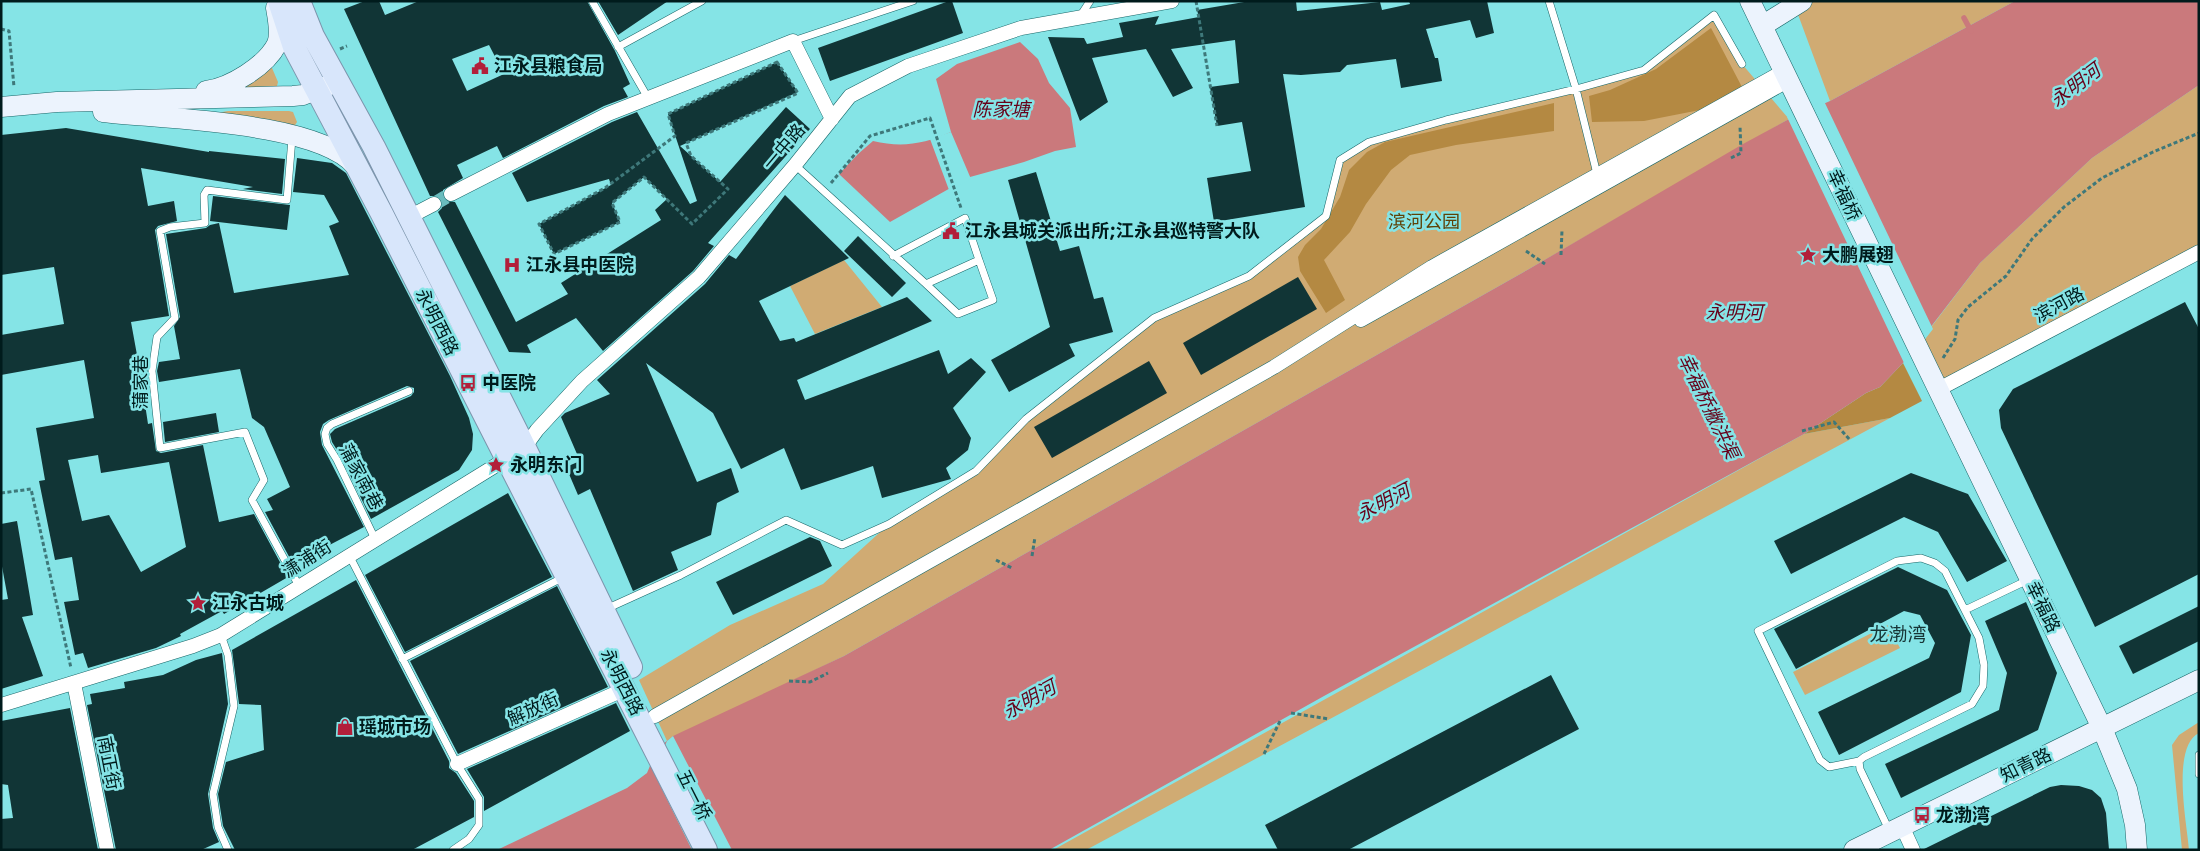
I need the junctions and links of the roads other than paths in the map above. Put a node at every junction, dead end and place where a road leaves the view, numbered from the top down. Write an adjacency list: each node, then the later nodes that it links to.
1 (277, 1): 19 (main road, 永明西路); 21 (main road)
2 (299, 1): 18 (main road, 永明西路)
3 (592, 1): 14 (lane)
4 (702, 1): 14 (lane)
5 (913, 1): 13 (lane)
6 (1090, 1): 11 (lane)
7 (1172, 1): 11 (street, 一中路)
8 (1549, 1): 17 (lane)
9 (1750, 1): 12 (main road)
10 (1802, 1): 12 (main road)
11 (1079, 18): 24 (street, 一中路)
12 (1762, 26): 16 (main road)
13 (793, 41): 20 (street); 24 (street)
14 (618, 47): 20 (lane)
15 (1742, 64): 17 (lane)
16 (1787, 75): 28 (street); 36 (street); 37 (main road, 幸福桥)
17 (1576, 89): 28 (lane); 45 (lane)
18 (342, 90): 19 (main road); 31 (main road, 永明西路)
19 (320, 97): 21 (main road); 23 (main road); 27 (main road, 永明西路)
20 (648, 98): 29 (street)
21 (126, 100): 22 (main road)
22 (16, 106): 23 (main road)
23 (71, 108): 25 (main road)
24 (832, 119): 26 (street, 一中路)
25 (292, 135): 27 (main road); 44 (lane, 蒲家巷)
26 (795, 165): 32 (lane); 39 (street, 一中路)
27 (360, 170): 39 (main road, 永明西路)
28 (1597, 174): 36 (street)
29 (452, 194)
30 (434, 204): 31 (street)
31 (409, 216): 39 (main road, 永明西路)
32 (893, 256): 34 (lane); 35 (lane)
33 (2197, 257): 37 (street, 滨河路)
34 (979, 260): 35 (lane); 35 (lane)
35 (926, 284)
36 (1287, 359): 53 (street)
37 (1933, 381): 43 (main road, 幸福路)
38 (409, 391): 40 (lane, 蒲家南巷)
39 (516, 453): 40 (street, 潇浦街); 42 (main road, 永明西路); 45 (main road, 永明西路)
40 (375, 539): 41 (street, 潇浦街)
41 (349, 555): 44 (street, 潇浦街); 48 (lane)
42 (567, 575): 48 (lane); 51 (main road, 永明西路)
43 (2030, 579): 46 (lane); 54 (main road, 幸福路)
44 (300, 586): 47 (street, 潇浦街)
45 (603, 610): 53 (main road, 永明西路)
46 (1965, 610): 57 (lane); 57 (lane)
47 (221, 635): 50 (street, 潇浦街); 62 (lane)
48 (402, 659): 58 (lane)
49 (2199, 680): 54 (main road, 知青路)
50 (74, 683): 52 (street, 潇浦街); 61 (street, 南正街)
51 (625, 689): 55 (main road, 永明西路); 58 (street, 解放街)
52 (1, 705)
53 (655, 716): 55 (main road, 永明西路)
54 (2102, 728): 60 (main road, 知青路); 68 (main road, 幸福路)
55 (661, 744): 64 (main road, 五一桥); 65 (main road, 五一桥)
56 (2199, 755): 59 (lane)
57 (1859, 761): 60 (lane)
58 (457, 764): 63 (lane)
59 (2199, 774)
60 (1896, 829): 66 (main road, 知青路); 67 (street)
61 (107, 850)
62 (228, 850)
63 (453, 850)
64 (706, 850)
65 (721, 850)
66 (1854, 850)
67 (1914, 850)
68 (2137, 850)

